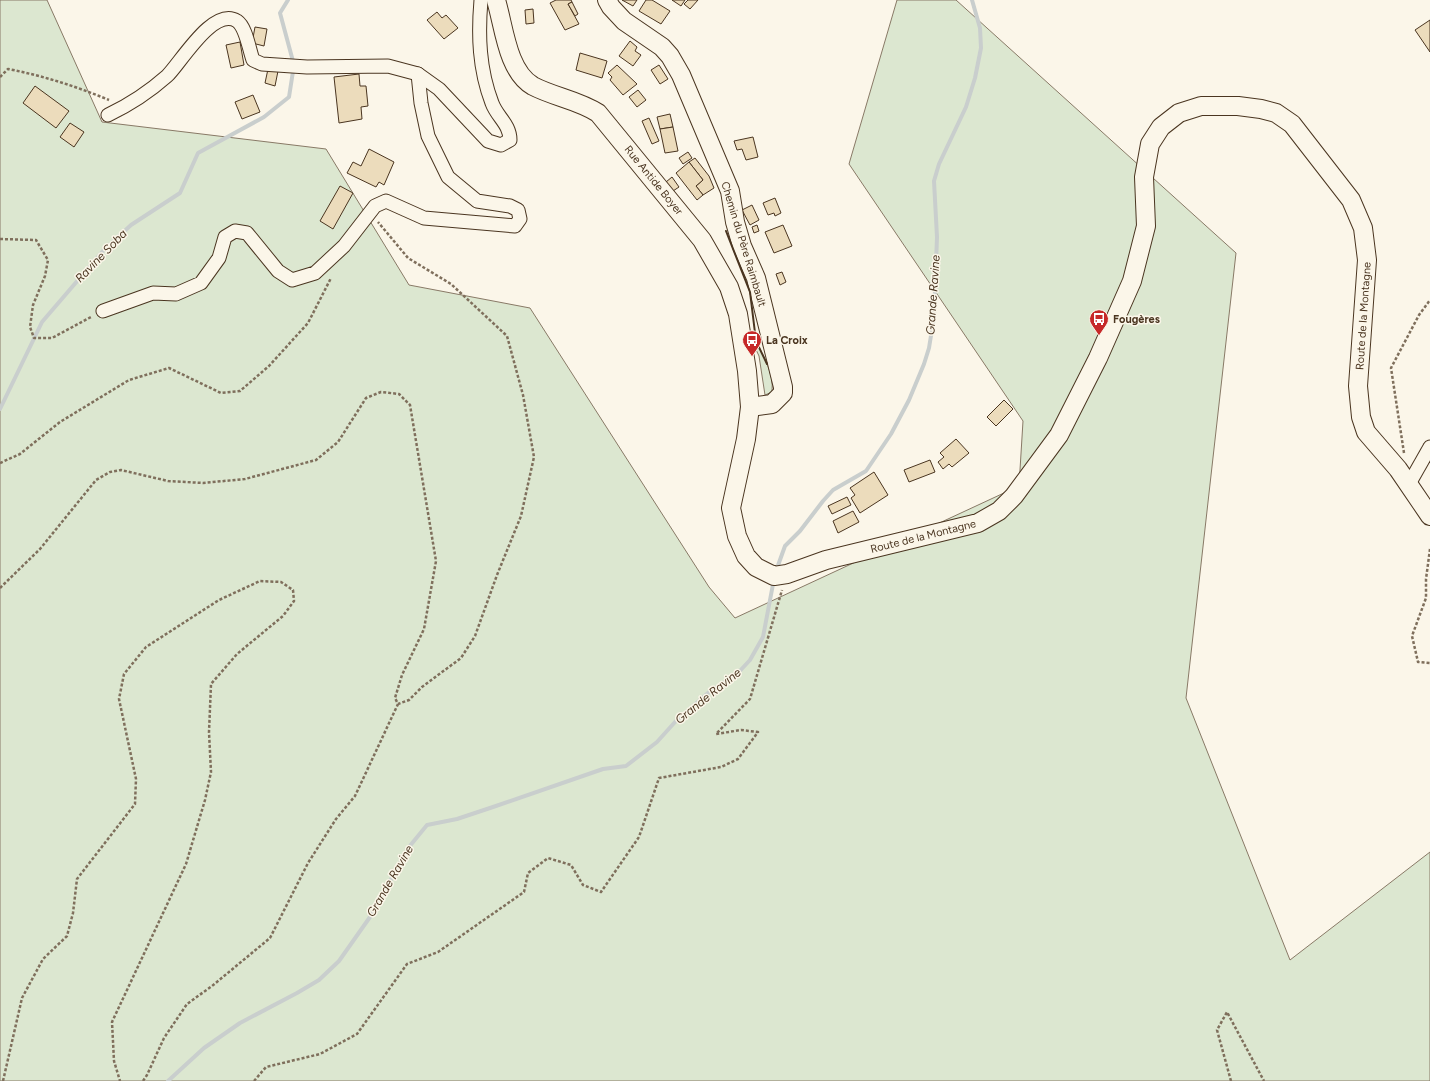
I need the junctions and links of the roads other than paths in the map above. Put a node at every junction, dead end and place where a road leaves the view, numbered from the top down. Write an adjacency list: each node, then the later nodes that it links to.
1 (481, 0): 4 (street)
2 (496, 0): 7 (main road, Rue Antide Boyer)
3 (607, 0): 7 (main road, Chemin du Père Raimbault)
4 (418, 74): 5 (street); 6 (street)
5 (108, 115)
6 (103, 311)
7 (750, 407): 9 (main road, Route de la Montagne)
8 (1430, 447): 9 (street)
9 (1406, 480): 10 (main road, Route de la Montagne)
10 (1430, 516)

